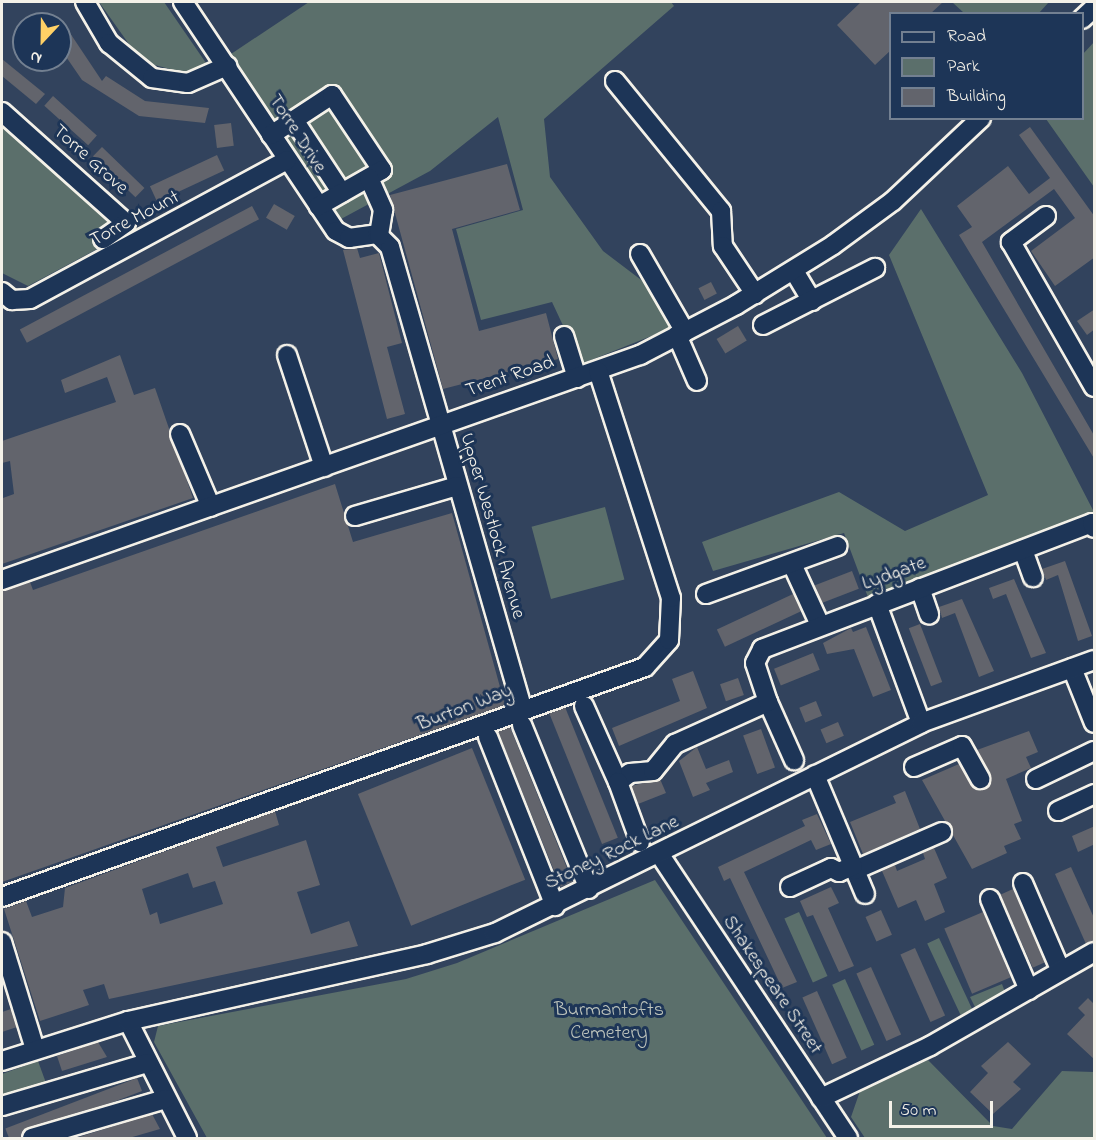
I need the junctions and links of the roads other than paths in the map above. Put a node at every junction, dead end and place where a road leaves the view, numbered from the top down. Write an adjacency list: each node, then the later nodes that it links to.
1 (85, 2): 3 (street)
2 (183, 2): 3 (street, Torre Drive)
3 (227, 66): 8 (street, Torre Drive)
4 (615, 81): 20 (street)
5 (2, 112): 15 (street, Torre Grove)
6 (294, 120): 8 (street); 10 (street); 11 (street)
7 (979, 120): 18 (street, Trent Road)
8 (271, 135): 9 (street, Torre Drive)
9 (287, 160): 12 (street, Torre Drive); 19 (street, Torre Mount)
10 (369, 178): 11 (street); 14 (street)
11 (342, 193): 12 (street)
12 (319, 206): 14 (street, Torre Drive)
13 (1046, 216): 26 (street)
14 (379, 236): 31 (street, Upper Westlock Avenue)
15 (103, 239)
16 (640, 254): 23 (street)
17 (876, 268): 21 (street)
18 (794, 271): 20 (street, Trent Road); 21 (street)
19 (2, 292)
20 (756, 294): 23 (street, Trent Road)
21 (812, 301): 22 (street)
22 (764, 325)
23 (681, 333): 27 (street, Trent Road); 29 (street)
24 (564, 336): 28 (street)
25 (287, 355): 33 (street)
26 (1088, 363): 30 (street)
27 (598, 371): 28 (street, Trent Road); 52 (street, Burton Way)
28 (577, 378): 31 (street, Trent Road)
29 (697, 381)
30 (1095, 387)
31 (441, 425): 33 (street, Trent Road); 34 (street, Upper Westlock Avenue)
32 (180, 434): 35 (street)
33 (324, 467): 35 (street, Trent Road)
34 (457, 486): 36 (street); 52 (street, Upper Westlock Avenue)
35 (211, 507): 42 (street, Trent Road)
36 (354, 516)
37 (1095, 528): 39 (street, Lydgate)
38 (838, 546): 40 (street)
39 (1023, 550): 41 (street); 43 (street, Lydgate)
40 (792, 564): 44 (street); 47 (street)
41 (1033, 577)
42 (2, 580)
43 (920, 588): 45 (street, Lydgate); 46 (street)
44 (706, 594)
45 (877, 604): 47 (street, Lydgate); 53 (street)
46 (929, 614)
47 (820, 625): 50 (street, Lydgate)
48 (1095, 660): 49 (street, Stoney Rock Lane)
49 (1072, 668): 53 (street, Stoney Rock Lane); 54 (street)
50 (768, 702): 57 (street, Lydgate); 62 (street)
51 (584, 706): 62 (street)
52 (523, 718): 71 (street, Upper Westlock Avenue); 73 (street, Burton Way)
53 (921, 723): 59 (street, Stoney Rock Lane)
54 (1095, 723)
55 (488, 737): 75 (street)
56 (1095, 751): 60 (street)
57 (794, 760)
58 (914, 767): 61 (street)
59 (815, 775): 67 (street, Stoney Rock Lane); 68 (street)
60 (1036, 778)
61 (980, 779)
62 (618, 782): 66 (street)
63 (1095, 794): 64 (street)
64 (1058, 811)
65 (942, 832): 68 (street)
66 (640, 842)
67 (660, 855): 71 (street, Stoney Rock Lane); 85 (street, Shakespeare Street)
68 (854, 868): 70 (street); 72 (street)
69 (1023, 884): 78 (street)
70 (790, 886)
71 (589, 889): 75 (street, Stoney Rock Lane)
72 (865, 894)
73 (2, 897)
74 (990, 899): 79 (street)
75 (555, 906): 81 (street, Stoney Rock Lane)
76 (2, 942): 80 (street)
77 (1095, 952): 78 (street)
78 (1060, 969): 79 (street)
79 (1029, 990): 85 (street)
80 (9, 993): 82 (street)
81 (128, 1021): 82 (street, Stoney Rock Lane); 84 (street)
82 (35, 1049): 83 (street, Stoney Rock Lane)
83 (2, 1061)
84 (147, 1063): 86 (street); 87 (street)
85 (821, 1098): 90 (street, Shakespeare Street)
86 (165, 1099): 88 (street); 89 (street)
87 (2, 1106)
88 (181, 1137)
89 (32, 1138)
90 (849, 1138)

